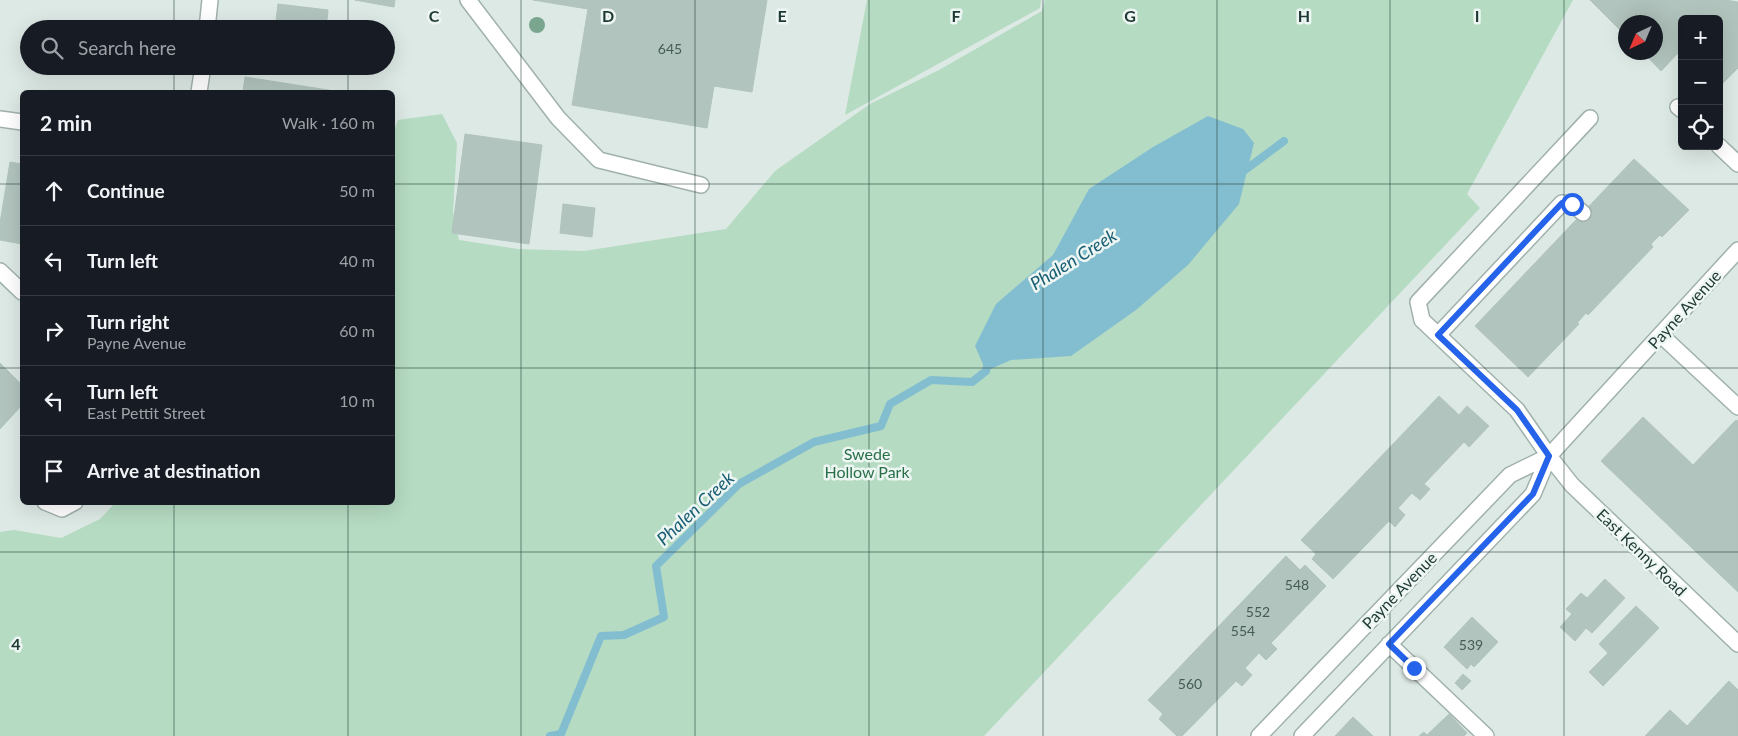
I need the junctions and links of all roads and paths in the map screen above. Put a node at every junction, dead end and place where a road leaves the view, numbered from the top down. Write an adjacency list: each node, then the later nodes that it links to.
1 (210, 0): 3 (street)
2 (468, 0): 11 (street)
3 (208, 20)
4 (202, 75): 5 (street)
5 (200, 90)
6 (1590, 118): 16 (street, East Kenny Road)
7 (0, 119): 8 (street)
8 (20, 122)
9 (1723, 150): 10 (street)
10 (1738, 164)
11 (701, 185)
12 (1583, 213): 16 (street)
13 (1738, 250): 17 (street, Payne Avenue)
14 (0, 271): 15 (street)
15 (20, 290)
16 (1438, 335): 19 (street, East Kenny Road)
17 (1660, 335): 18 (street); 19 (street, Payne Avenue)
18 (1738, 408)
19 (1549, 456): 22 (street, Payne Avenue); 23 (street, East Kenny Road); 24 (street, Payne Avenue)
20 (53, 505): 21 (street)
21 (70, 505)
22 (1389, 644): 25 (street, Payne Avenue); 26 (street)
23 (1738, 644)
24 (1258, 736)
25 (1302, 736)
26 (1486, 736)

